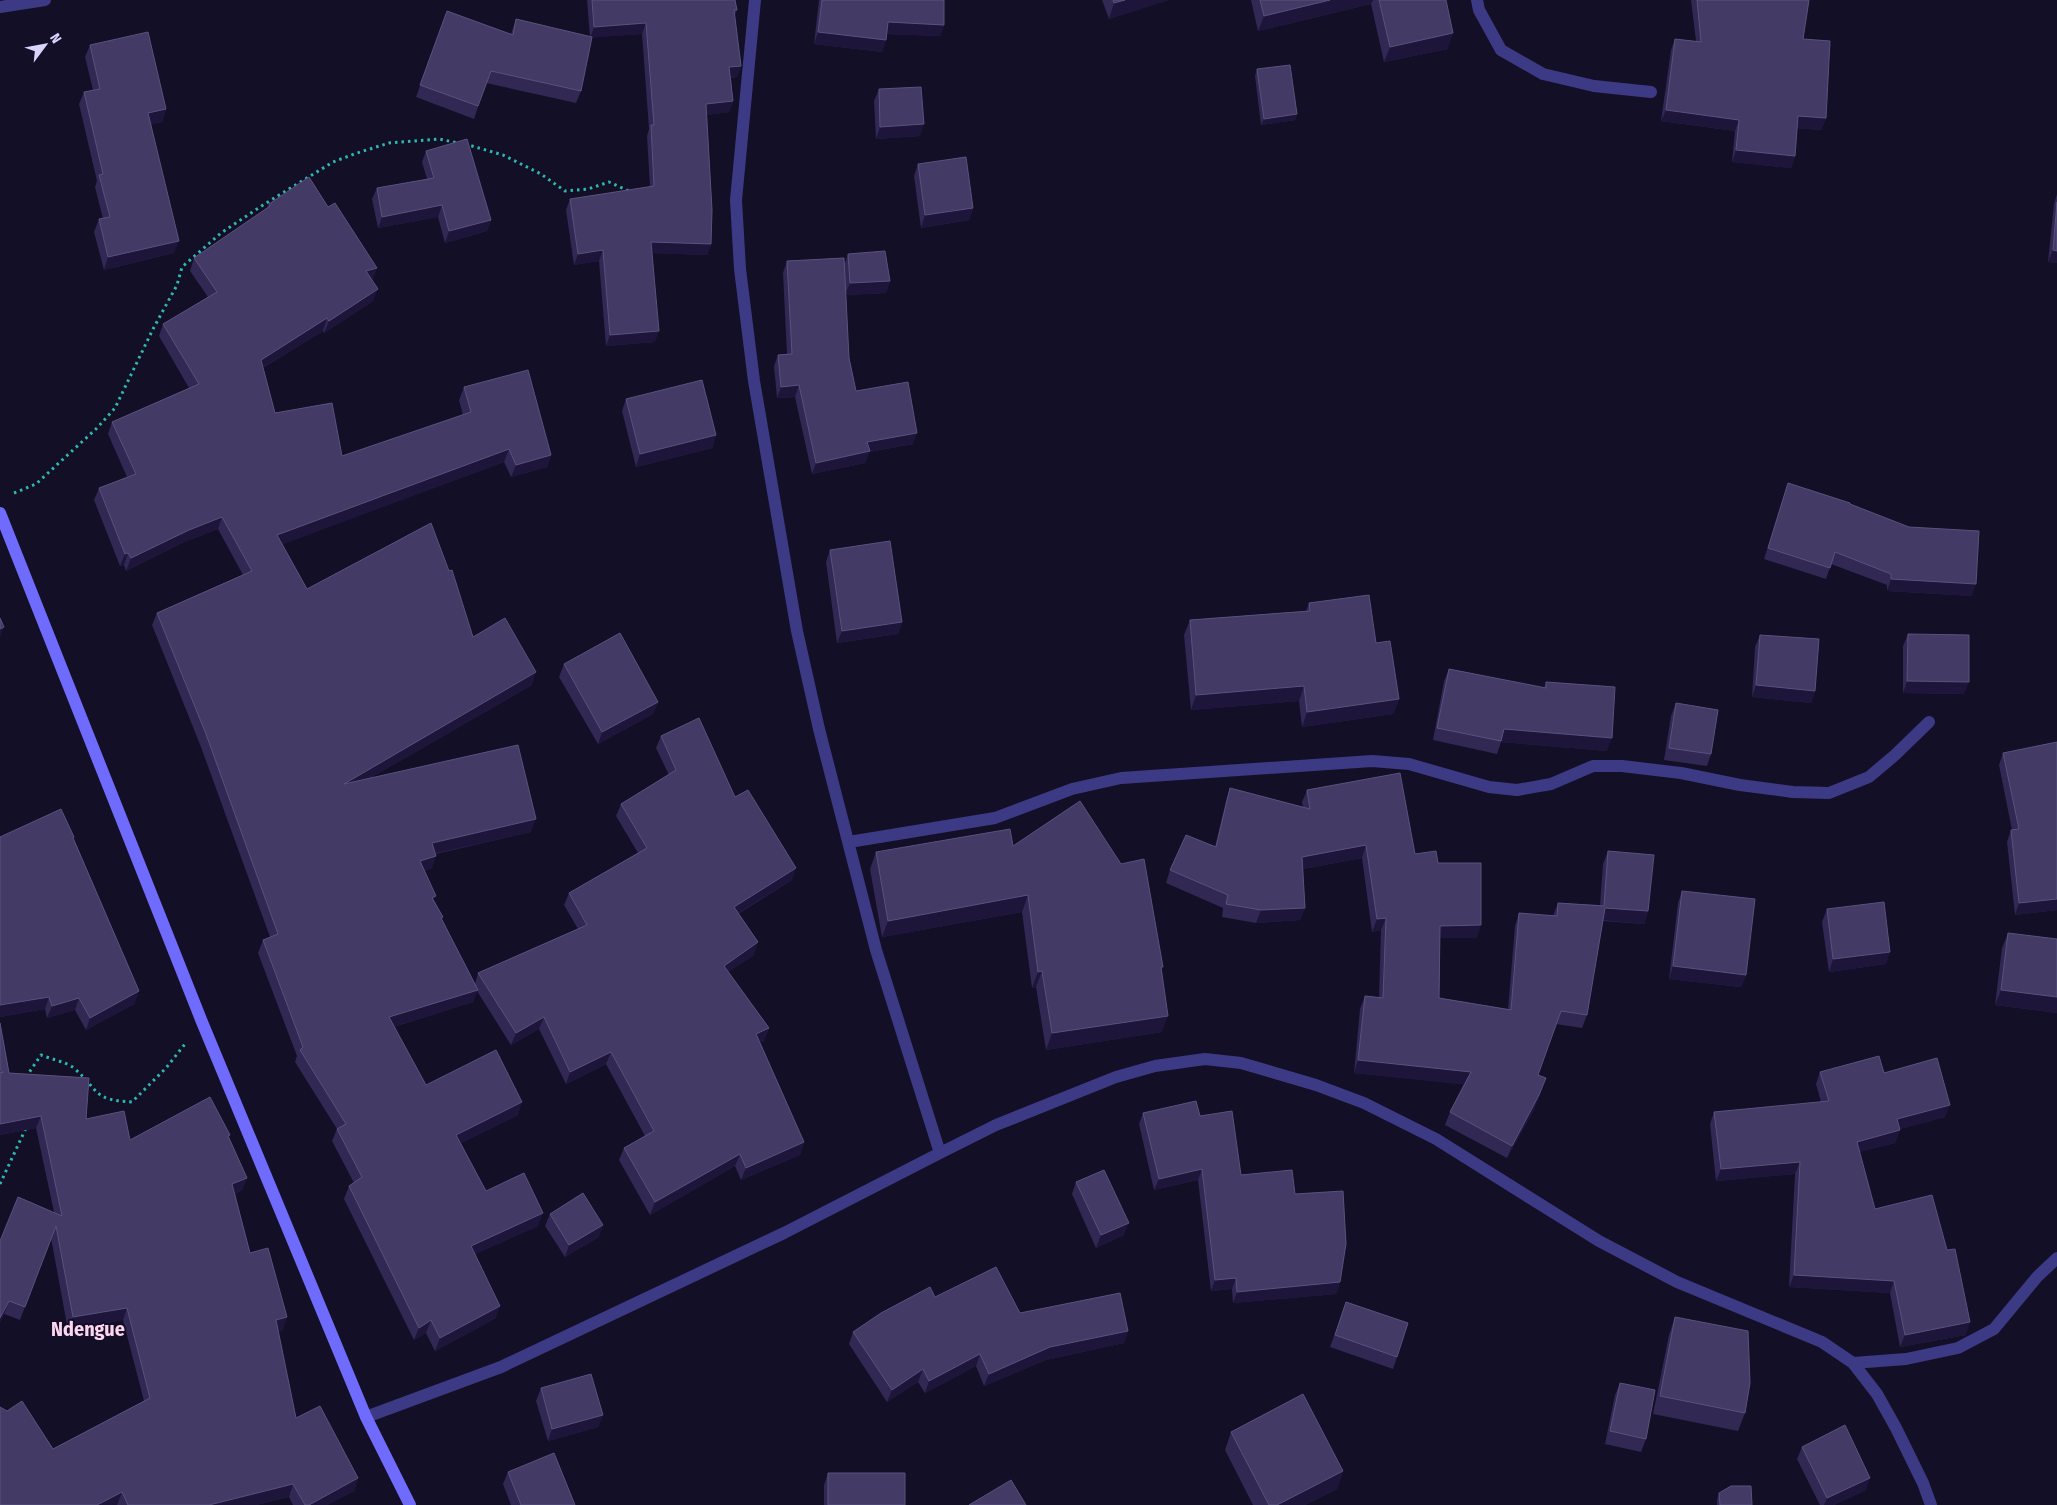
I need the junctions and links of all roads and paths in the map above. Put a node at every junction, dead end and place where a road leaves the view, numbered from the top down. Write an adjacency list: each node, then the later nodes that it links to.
1 (45, 0): 4 (street)
2 (755, 0): 10 (street)
3 (1477, 0): 5 (street)
4 (0, 7)
5 (1651, 92)
6 (636, 197): 7 (path)
7 (9, 495)
8 (0, 513): 11 (main road)
9 (1929, 722): 10 (street)
10 (849, 842): 14 (street)
11 (202, 1022): 12 (path); 18 (main road)
12 (25, 1078)
13 (25, 1120): 15 (path)
14 (940, 1153): 17 (street); 18 (street)
15 (0, 1184)
16 (2057, 1258): 17 (street)
17 (1853, 1363): 20 (street)
18 (366, 1417): 19 (main road)
19 (410, 1505)
20 (1931, 1505)

